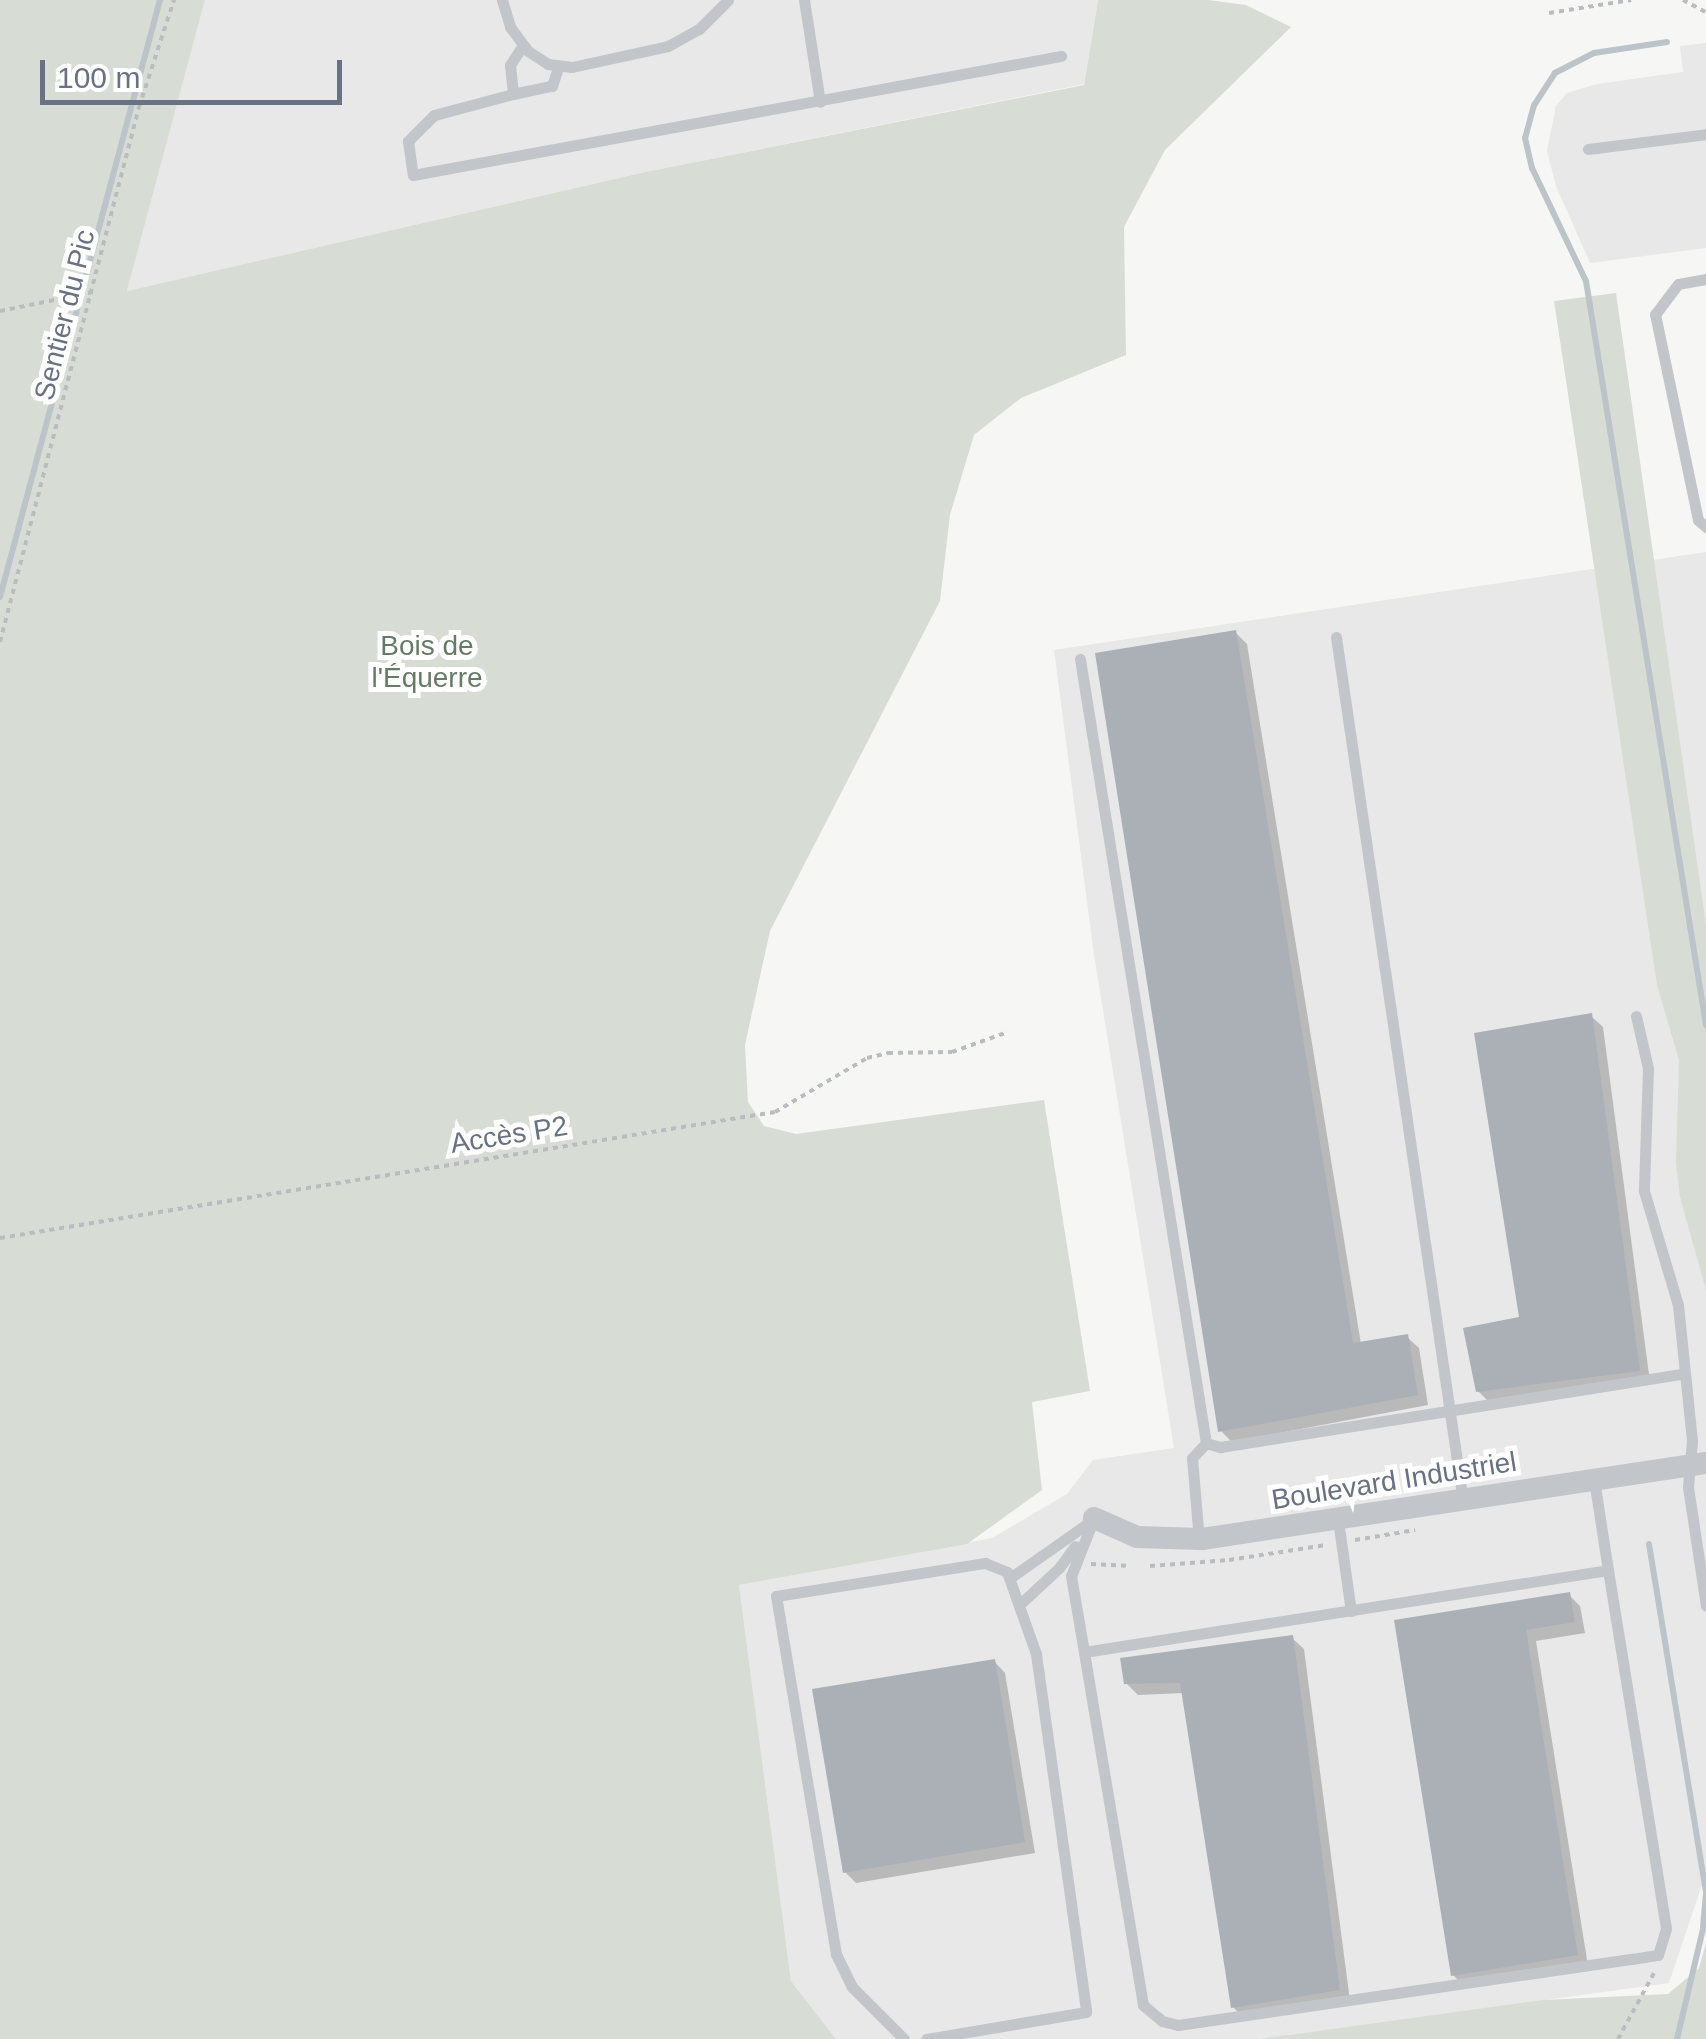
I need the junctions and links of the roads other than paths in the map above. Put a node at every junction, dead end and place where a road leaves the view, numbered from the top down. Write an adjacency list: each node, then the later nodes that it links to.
1 (502, 0): 5 (lane)
2 (745, 0): 4 (lane)
3 (804, 0): 9 (lane)
4 (727, 2): 7 (lane)
5 (522, 45): 7 (lane); 8 (lane)
6 (1061, 56): 9 (lane)
7 (558, 67): 8 (lane)
8 (513, 94): 9 (lane)
9 (820, 102)
10 (1706, 134): 11 (lane)
11 (1588, 149)
12 (1706, 279): 13 (lane)
13 (1706, 527)
14 (1336, 637): 18 (lane)
15 (1080, 660): 19 (lane)
16 (1636, 1016): 17 (lane)
17 (1683, 1374): 18 (lane); 20 (lane)
18 (1450, 1410): 19 (lane); 22 (lane)
19 (1206, 1442): 25 (lane)
20 (1698, 1464): 21 (street, Boulevard Industriel); 26 (lane)
21 (1594, 1480): 22 (street, Boulevard Industriel); 27 (lane)
22 (1463, 1501): 24 (street, Boulevard Industriel)
23 (1094, 1518): 25 (street, Boulevard Industriel); 28 (lane); 29 (lane); 32 (lane)
24 (1338, 1520): 25 (street, Boulevard Industriel); 31 (lane)
25 (1199, 1540)
26 (1702, 1556): 30 (lane)
27 (1608, 1570): 31 (lane); 32 (lane)
28 (1010, 1578): 29 (lane); 33 (lane)
29 (1020, 1605): 34 (lane)
30 (1706, 1606)
31 (1351, 1610): 32 (lane)
32 (1084, 1652)
33 (904, 2039)
34 (926, 2039)

